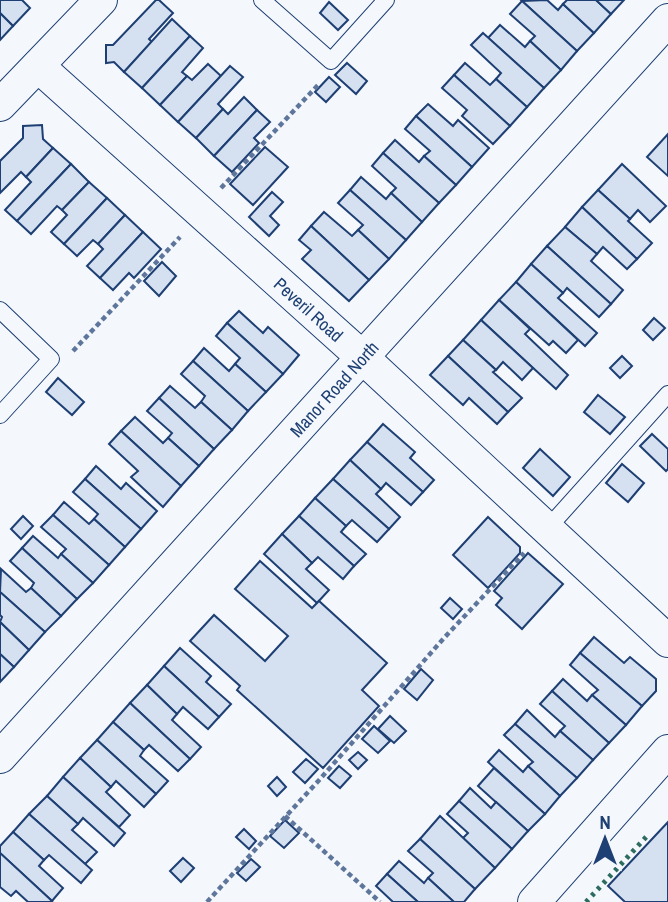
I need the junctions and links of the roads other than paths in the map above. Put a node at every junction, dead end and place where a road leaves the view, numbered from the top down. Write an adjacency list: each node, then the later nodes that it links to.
1 (101, 0): 5 (street)
2 (262, 0): 3 (lane)
3 (386, 0)
4 (668, 20): 8 (street, Manor Road North)
5 (38, 66): 6 (street); 8 (street, Peveril Road)
6 (0, 105)
7 (0, 310): 10 (lane)
8 (362, 356): 11 (street, Peveril Road); 14 (street, Manor Road North)
9 (668, 394): 11 (lane)
10 (0, 415)
11 (547, 529): 12 (street, Peveril Road)
12 (668, 641)
13 (668, 751): 15 (street)
14 (0, 757)
15 (534, 902)

